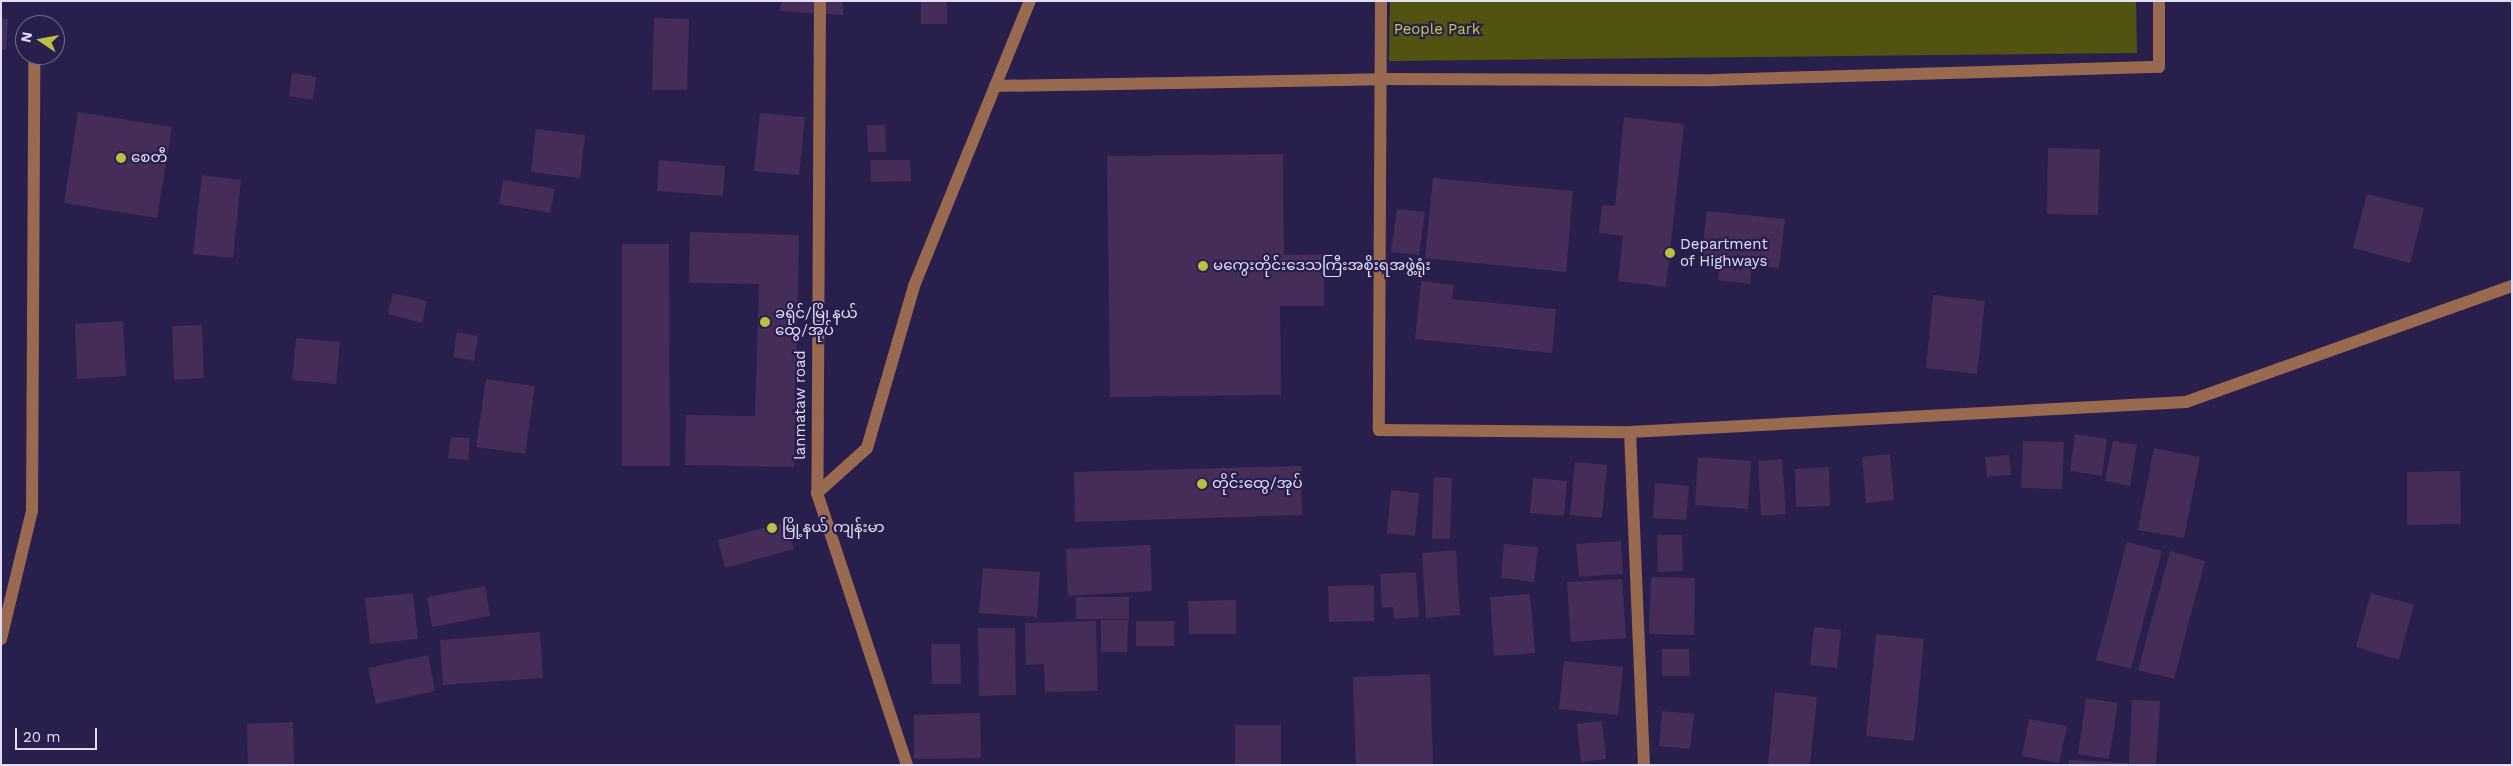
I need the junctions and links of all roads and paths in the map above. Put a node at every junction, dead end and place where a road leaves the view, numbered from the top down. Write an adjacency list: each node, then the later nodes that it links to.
1 (820, 1): 10 (street, lanmataw road)
2 (1030, 1): 7 (street)
3 (1382, 1): 6 (street)
4 (2159, 1): 6 (street)
5 (34, 65): 11 (street)
6 (1382, 79): 7 (street); 9 (street)
7 (995, 86): 10 (street)
8 (2512, 286): 9 (street)
9 (1630, 432): 13 (street)
10 (817, 493): 12 (street, lanmataw road)
11 (1, 638)
12 (908, 765)
13 (1644, 765)

